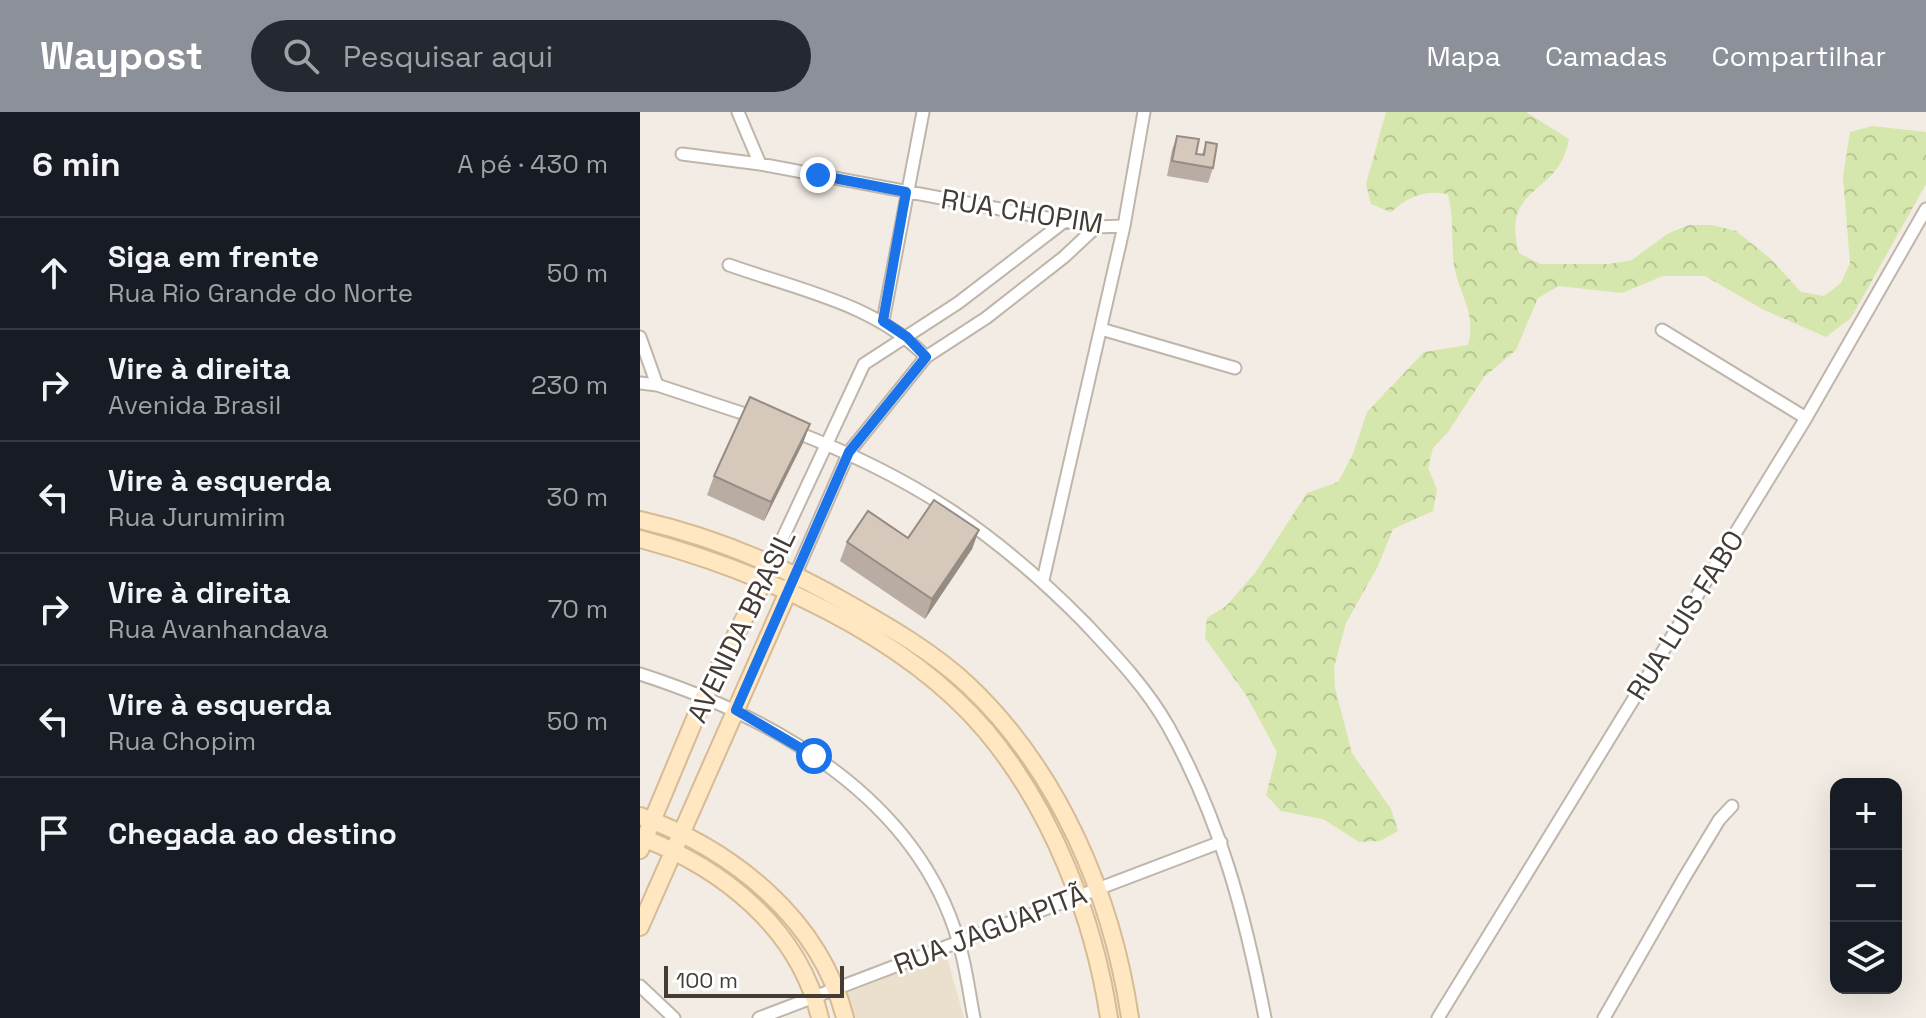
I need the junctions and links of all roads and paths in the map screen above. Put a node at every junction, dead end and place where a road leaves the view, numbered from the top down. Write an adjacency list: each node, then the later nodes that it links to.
1 (738, 112): 5 (street)
2 (923, 112): 6 (street)
3 (1143, 112): 9 (street)
4 (682, 154): 5 (street, RUA CHOPIM)
5 (760, 164): 6 (street, RUA CHOPIM)
6 (906, 192): 8 (street, RUA CHOPIM); 12 (street)
7 (1926, 209): 21 (street, RUA LUIS FABO)
8 (1065, 221): 10 (street, RUA CHOPIM); 16 (street, AVENIDA BRASIL)
9 (1124, 226): 10 (street, RUA CHOPIM); 13 (street)
10 (1096, 227): 17 (street, AVENIDA BRASIL)
11 (729, 265): 12 (street)
12 (883, 321): 16 (street)
13 (1101, 329): 18 (street); 32 (street)
14 (1662, 330): 21 (street)
15 (640, 337): 20 (street)
16 (907, 337): 17 (street); 24 (street, AVENIDA BRASIL)
17 (926, 357): 25 (street, AVENIDA BRASIL)
18 (1235, 368)
19 (640, 383): 20 (street)
20 (657, 385): 22 (street)
21 (1806, 418): 63 (street, RUA LUIS FABO)
22 (770, 423)
23 (784, 428): 24 (street)
24 (827, 444): 25 (street); 30 (street, AVENIDA BRASIL)
25 (849, 452): 31 (street, AVENIDA BRASIL); 32 (street)
26 (640, 520): 27 (street)
27 (693, 532): 29 (street); 30 (street)
28 (640, 539): 29 (street)
29 (688, 552): 33 (street)
30 (772, 561): 31 (street); 33 (street, AVENIDA BRASIL)
31 (796, 573): 34 (street, AVENIDA BRASIL); 35 (street)
32 (1043, 580): 44 (street)
33 (764, 581): 34 (street); 38 (street, AVENIDA BRASIL)
34 (788, 593): 36 (street); 39 (street, AVENIDA BRASIL)
35 (896, 631): 36 (street); 48 (street)
36 (886, 646): 49 (street)
37 (640, 674): 38 (street)
38 (704, 697): 39 (street); 41 (street, AVENIDA BRASIL)
39 (736, 710): 42 (street, AVENIDA BRASIL); 51 (street)
40 (1732, 806): 64 (street)
41 (647, 818): 42 (street); 43 (street, AVENIDA BRASIL)
42 (681, 835): 45 (street, AVENIDA BRASIL); 46 (street)
43 (642, 842): 45 (street)
44 (1221, 842): 48 (street, RUA JAGUAPITÃ); 62 (street)
45 (673, 853): 47 (street); 50 (street, AVENIDA BRASIL)
46 (741, 870): 47 (street); 53 (street)
47 (725, 885): 54 (street)
48 (1098, 888): 49 (street, RUA JAGUAPITÃ); 61 (street)
49 (1077, 896): 51 (street, RUA JAGUAPITÃ); 60 (street)
50 (640, 927)
51 (958, 940): 53 (street, RUA JAGUAPITÃ); 59 (street)
52 (640, 986): 55 (street)
53 (837, 988): 54 (street, RUA JAGUAPITÃ); 58 (street)
54 (815, 995): 56 (street, RUA JAGUAPITÃ); 57 (street)
55 (674, 1018)
56 (759, 1018)
57 (820, 1018)
58 (845, 1018)
59 (974, 1018)
60 (1109, 1018)
61 (1130, 1018)
62 (1265, 1018)
63 (1438, 1018)
64 (1604, 1018)

